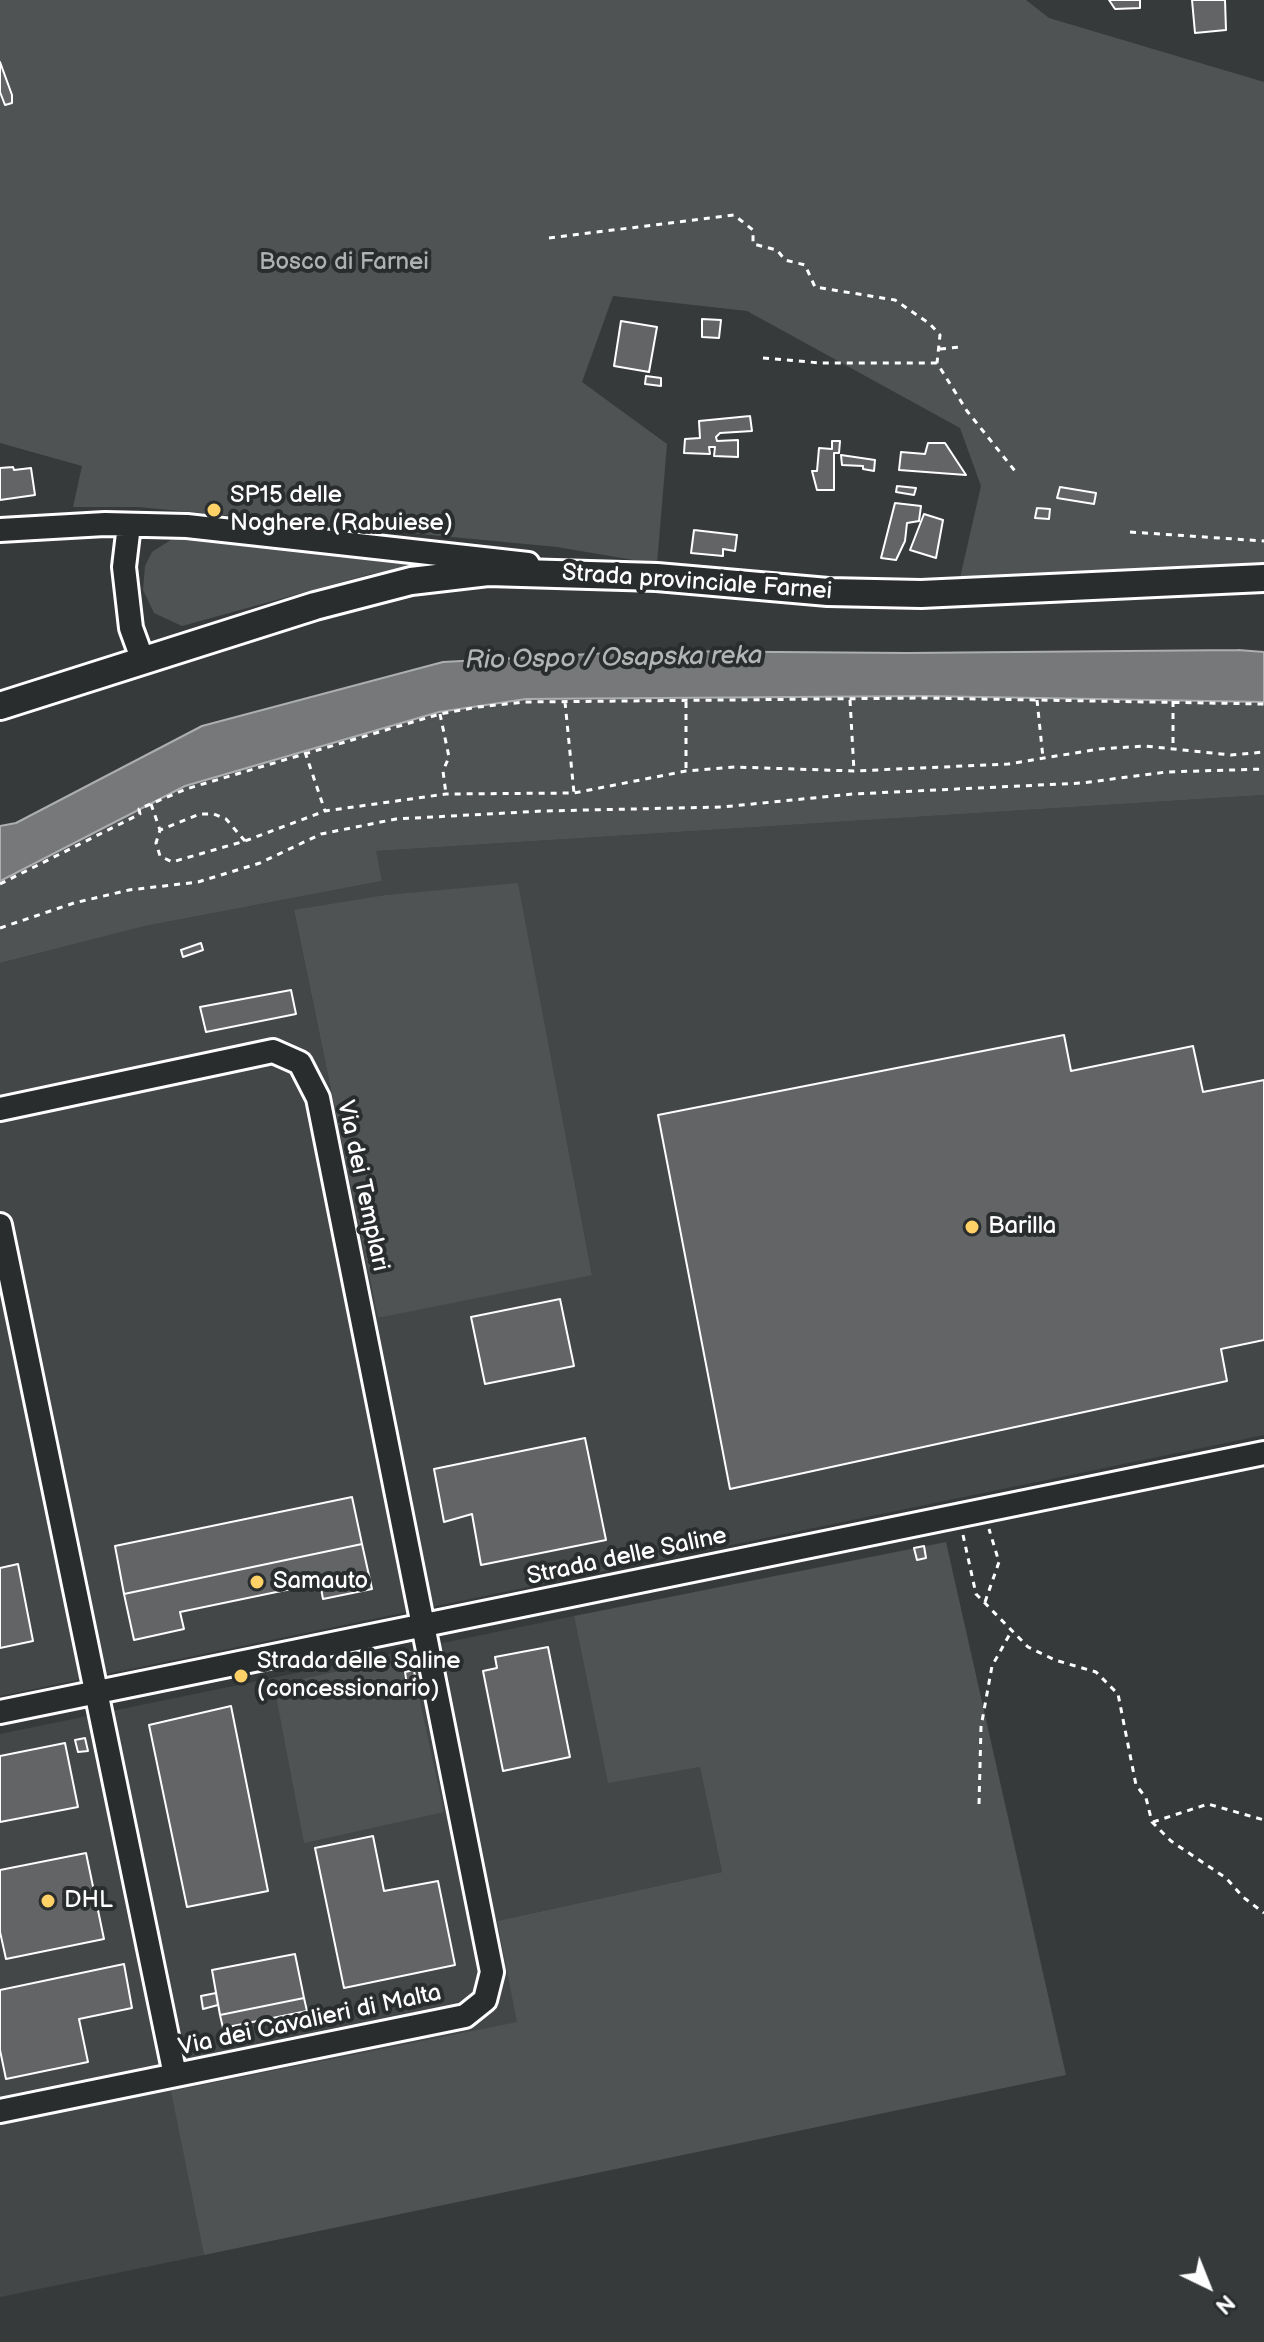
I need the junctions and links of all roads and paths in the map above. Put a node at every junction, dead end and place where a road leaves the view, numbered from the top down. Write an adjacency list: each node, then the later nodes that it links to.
1 (549, 238): 3 (path)
2 (960, 347): 3 (path)
3 (938, 349): 5 (path)
4 (763, 358): 5 (path)
5 (937, 363): 6 (path)
6 (1015, 471)
7 (129, 525): 8 (street); 11 (street); 13 (street)
8 (0, 530)
9 (1130, 532): 10 (path)
10 (1264, 541)
11 (578, 573): 12 (main road, Strada provinciale Farnei); 13 (main road, Strada provinciale Farnei)
12 (1264, 578)
13 (143, 661): 20 (main road, Strada provinciale Farnei)
14 (850, 700): 15 (path); 18 (path); 28 (path)
15 (1037, 700): 16 (path); 25 (path)
16 (1173, 701): 19 (path); 22 (path)
17 (565, 702): 18 (path); 21 (path); 29 (path)
18 (686, 702): 27 (path)
19 (1264, 704)
20 (0, 706)
21 (440, 714): 23 (path); 30 (path)
22 (1173, 748): 24 (path); 25 (path)
23 (305, 752): 31 (path); 32 (path)
24 (1264, 752)
25 (1043, 758): 28 (path)
26 (1264, 769): 36 (path)
27 (686, 771): 28 (path); 29 (path)
28 (854, 771)
29 (574, 793): 30 (path)
30 (446, 794): 32 (path)
31 (151, 804): 33 (path); 35 (path)
32 (325, 811): 34 (path)
33 (160, 830): 34 (path); 34 (path)
34 (245, 841)
35 (0, 884)
36 (0, 928)
37 (0, 1109): 43 (street, Via dei Templari)
38 (0, 1225): 45 (street)
39 (1264, 1453): 40 (street, Strada delle Saline)
40 (987, 1510): 41 (street, Strada delle Saline); 42 (path)
41 (958, 1515): 42 (path); 43 (street, Strada delle Saline)
42 (985, 1603): 44 (path)
43 (424, 1625): 45 (street, Strada delle Saline); 51 (street, Via dei Cavalieri di Malta)
44 (1012, 1630): 47 (path); 49 (path)
45 (96, 1693): 46 (street, Strada delle Saline); 51 (street)
46 (0, 1712)
47 (979, 1804)
48 (1264, 1820): 49 (path)
49 (1152, 1822): 50 (path)
50 (1264, 1913)
51 (175, 2075): 52 (street, Via dei Cavalieri di Malta)
52 (0, 2111)

